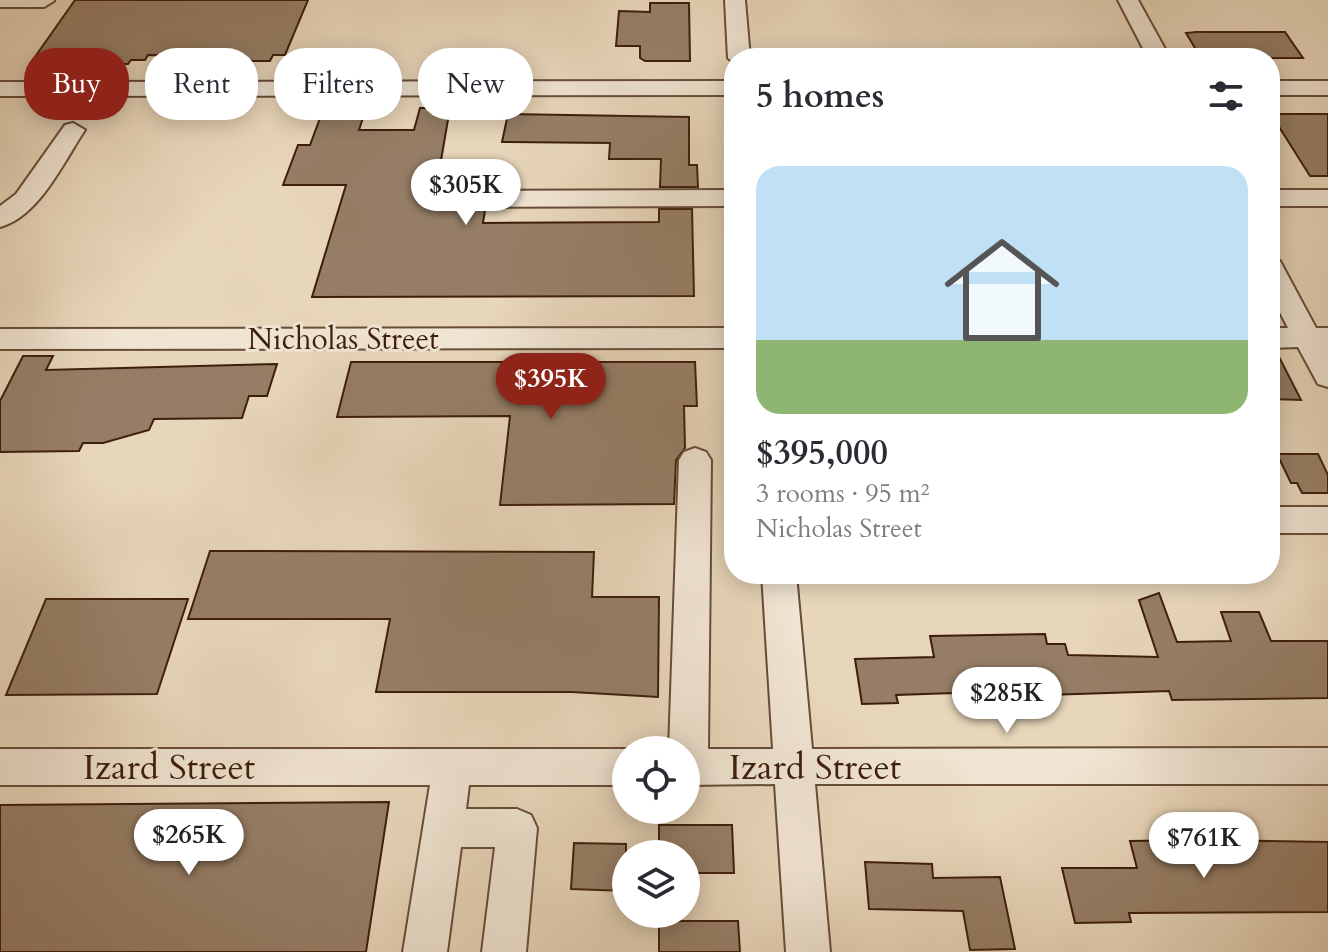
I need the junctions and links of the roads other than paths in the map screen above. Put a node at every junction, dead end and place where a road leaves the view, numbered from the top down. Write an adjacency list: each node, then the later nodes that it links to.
1 (735, 0): 5 (street)
2 (1128, 0): 6 (street)
3 (0, 1): 4 (street)
4 (44, 1)
5 (738, 48)
6 (1154, 48)
7 (724, 88): 10 (street)
8 (1280, 88): 9 (street)
9 (1328, 88)
10 (0, 89)
11 (73, 130): 16 (street)
12 (724, 198): 15 (street)
13 (1280, 198): 14 (street)
14 (1328, 198)
15 (453, 199)
16 (0, 219)
17 (1280, 282): 18 (street)
18 (1317, 337): 20 (street); 22 (street)
19 (724, 338): 21 (street, Nicholas Street)
20 (1280, 338)
21 (0, 339)
22 (1328, 377)
23 (695, 460): 27 (street)
24 (1280, 520): 25 (street)
25 (1328, 520)
26 (780, 584): 33 (street)
27 (688, 736)
28 (1328, 766): 33 (street, Izard Street)
29 (0, 767): 30 (street, Izard Street)
30 (452, 767): 31 (street, Izard Street); 34 (street)
31 (612, 767)
32 (700, 767): 33 (street, Izard Street)
33 (794, 767): 37 (street)
34 (443, 828): 35 (street); 36 (street)
35 (425, 952)
36 (504, 952)
37 (808, 952)

